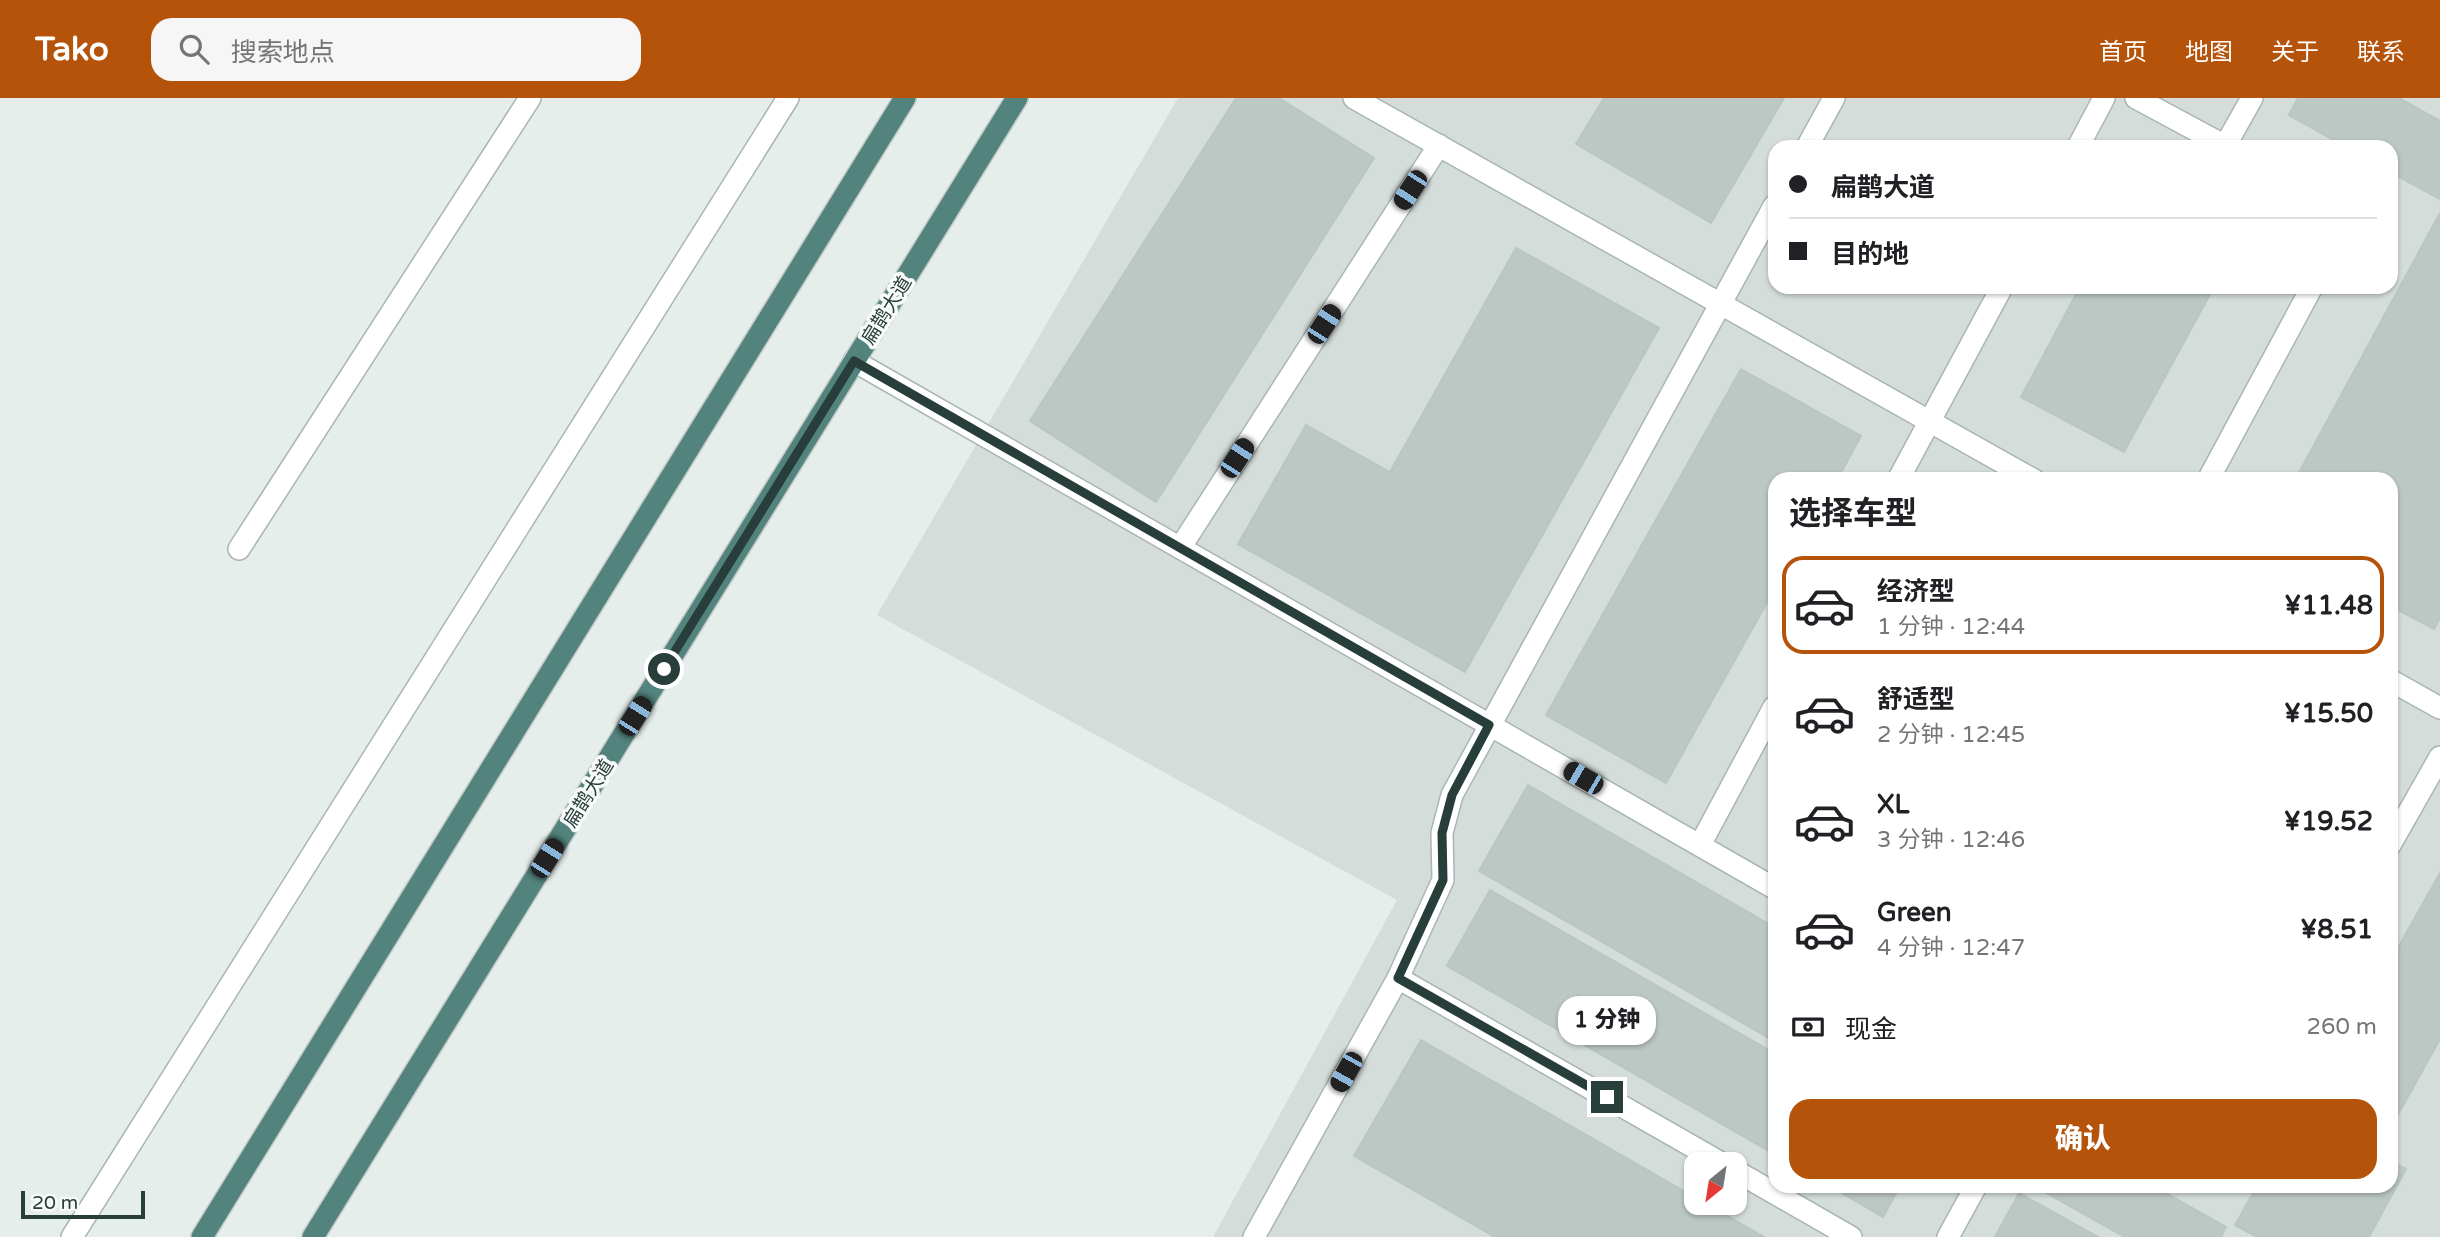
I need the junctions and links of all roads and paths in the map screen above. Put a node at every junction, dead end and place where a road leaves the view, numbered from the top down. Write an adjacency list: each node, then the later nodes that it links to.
1 (530, 98): 25 (street)
2 (788, 98): 40 (street)
3 (905, 98): 41 (highway)
4 (1017, 98): 19 (highway, 扁鹊大道)
5 (1354, 98): 14 (street)
6 (1834, 98): 10 (street)
7 (2104, 98): 11 (street)
8 (2136, 98): 12 (street)
9 (2252, 98): 13 (street)
10 (1811, 140)
11 (2082, 140)
12 (2213, 140)
13 (2230, 140)
14 (1438, 145): 18 (street); 24 (street)
15 (1768, 217): 18 (street)
16 (1998, 294): 20 (street)
17 (2308, 294): 23 (street)
18 (1721, 304): 20 (street); 29 (street)
19 (854, 361): 24 (street); 42 (highway, 扁鹊大道)
20 (1929, 421): 21 (street); 22 (street)
21 (1902, 472)
22 (2020, 472)
23 (2211, 472)
24 (1180, 548): 29 (street)
25 (239, 549)
26 (2398, 684): 27 (street)
27 (2440, 708)
28 (1768, 718): 32 (street)
29 (1489, 725): 32 (street); 34 (street)
30 (2440, 757): 31 (street)
31 (2398, 831)
32 (1700, 845): 33 (street)
33 (1768, 885)
34 (1398, 978): 35 (street); 43 (street)
35 (1702, 1152)
36 (1747, 1177): 37 (street)
37 (1768, 1189)
38 (1774, 1193): 44 (street)
39 (1972, 1193): 45 (street)
40 (72, 1237)
41 (202, 1237)
42 (313, 1237)
43 (1254, 1237)
44 (1851, 1237)
45 (1948, 1237)

